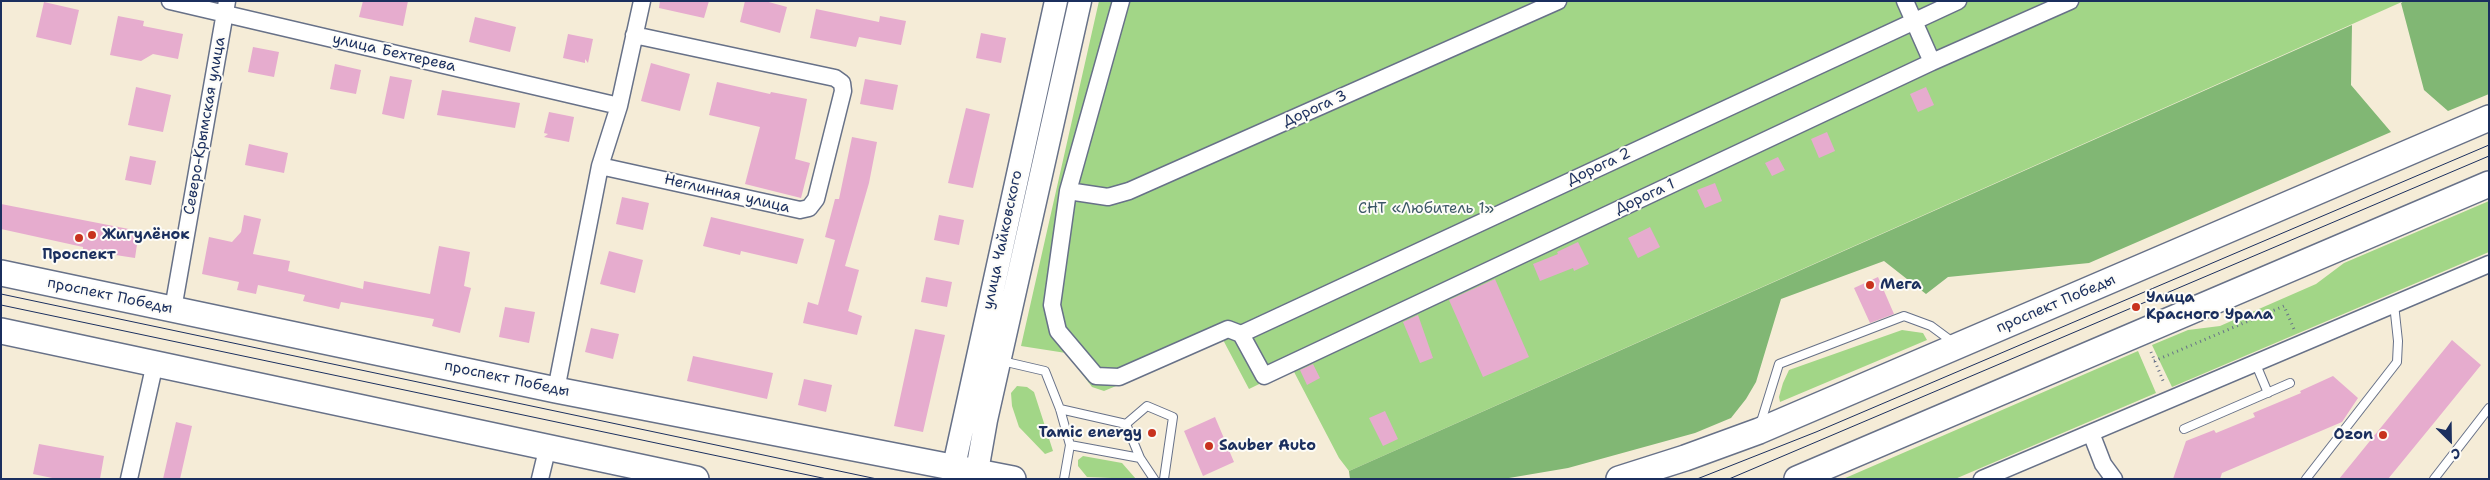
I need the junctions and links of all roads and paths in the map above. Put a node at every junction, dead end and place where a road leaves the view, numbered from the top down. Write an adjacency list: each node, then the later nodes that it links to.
1 (170, 1): 10 (street, улица Бехтерева)
2 (642, 1): 12 (street)
3 (1056, 1): 49 (main road, улица Чайковского)
4 (1080, 1): 32 (main road, улица Чайковского)
5 (1121, 1): 18 (street)
6 (1558, 1): 18 (street, Дорога 3)
7 (1905, 1): 11 (street)
8 (1958, 1): 11 (street, Дорога 2)
9 (2070, 1): 13 (street, Дорога 1)
10 (226, 7): 14 (street, улица Бехтерева); 24 (street, Северо-Крымская улица)
11 (1915, 21): 13 (street); 28 (street, Дорога 2)
12 (634, 35): 14 (street); 16 (street, Неглинная улица)
13 (1932, 62): 28 (street, Дорога 1)
14 (619, 106): 16 (street)
15 (2489, 118): 30 (main road, проспект Победы)
16 (600, 166): 38 (street)
17 (2489, 184): 19 (main road)
18 (1068, 191): 28 (street)
19 (2340, 247): 21 (lane); 26 (main road)
20 (2489, 264): 23 (street)
21 (2310, 271)
22 (1, 273): 24 (main road, проспект Победы)
23 (2394, 304): 29 (street); 61 (lane)
24 (173, 309): 38 (main road, проспект Победы)
25 (2203, 315): 26 (lane)
26 (2169, 321): 58 (main road)
27 (1, 331): 35 (main road)
28 (1241, 334)
29 (2300, 344): 33 (path); 34 (street)
30 (1958, 346): 44 (main road, проспект Победы); 44 (lane)
31 (2148, 347): 33 (path)
32 (1000, 361): 41 (lane); 49 (main road, улица Чайковского)
33 (2154, 361): 37 (path)
34 (2255, 362): 39 (lane); 45 (street)
35 (155, 363): 47 (main road); 50 (street)
36 (2290, 383): 39 (lane)
37 (2165, 386)
38 (556, 390): 49 (main road, проспект Победы)
39 (2268, 393): 43 (lane)
40 (2489, 408): 62 (lane)
41 (1060, 409): 42 (lane); 46 (lane)
42 (1126, 424): 48 (lane); 56 (lane)
43 (2184, 429)
44 (1759, 431): 57 (main road, проспект Победы)
45 (2091, 433): 59 (street); 60 (street)
46 (1070, 445): 48 (lane); 54 (lane)
47 (548, 446): 51 (street); 52 (main road)
48 (1140, 458): 55 (lane)
49 (965, 474): 53 (main road, проспект Победы)
50 (129, 479)
51 (540, 479)
52 (696, 479)
53 (1014, 479)
54 (1064, 479)
55 (1154, 479)
56 (1164, 479)
57 (1619, 479)
58 (1797, 479)
59 (1982, 479)
60 (2114, 479)
61 (2306, 479)
62 (2434, 479)

